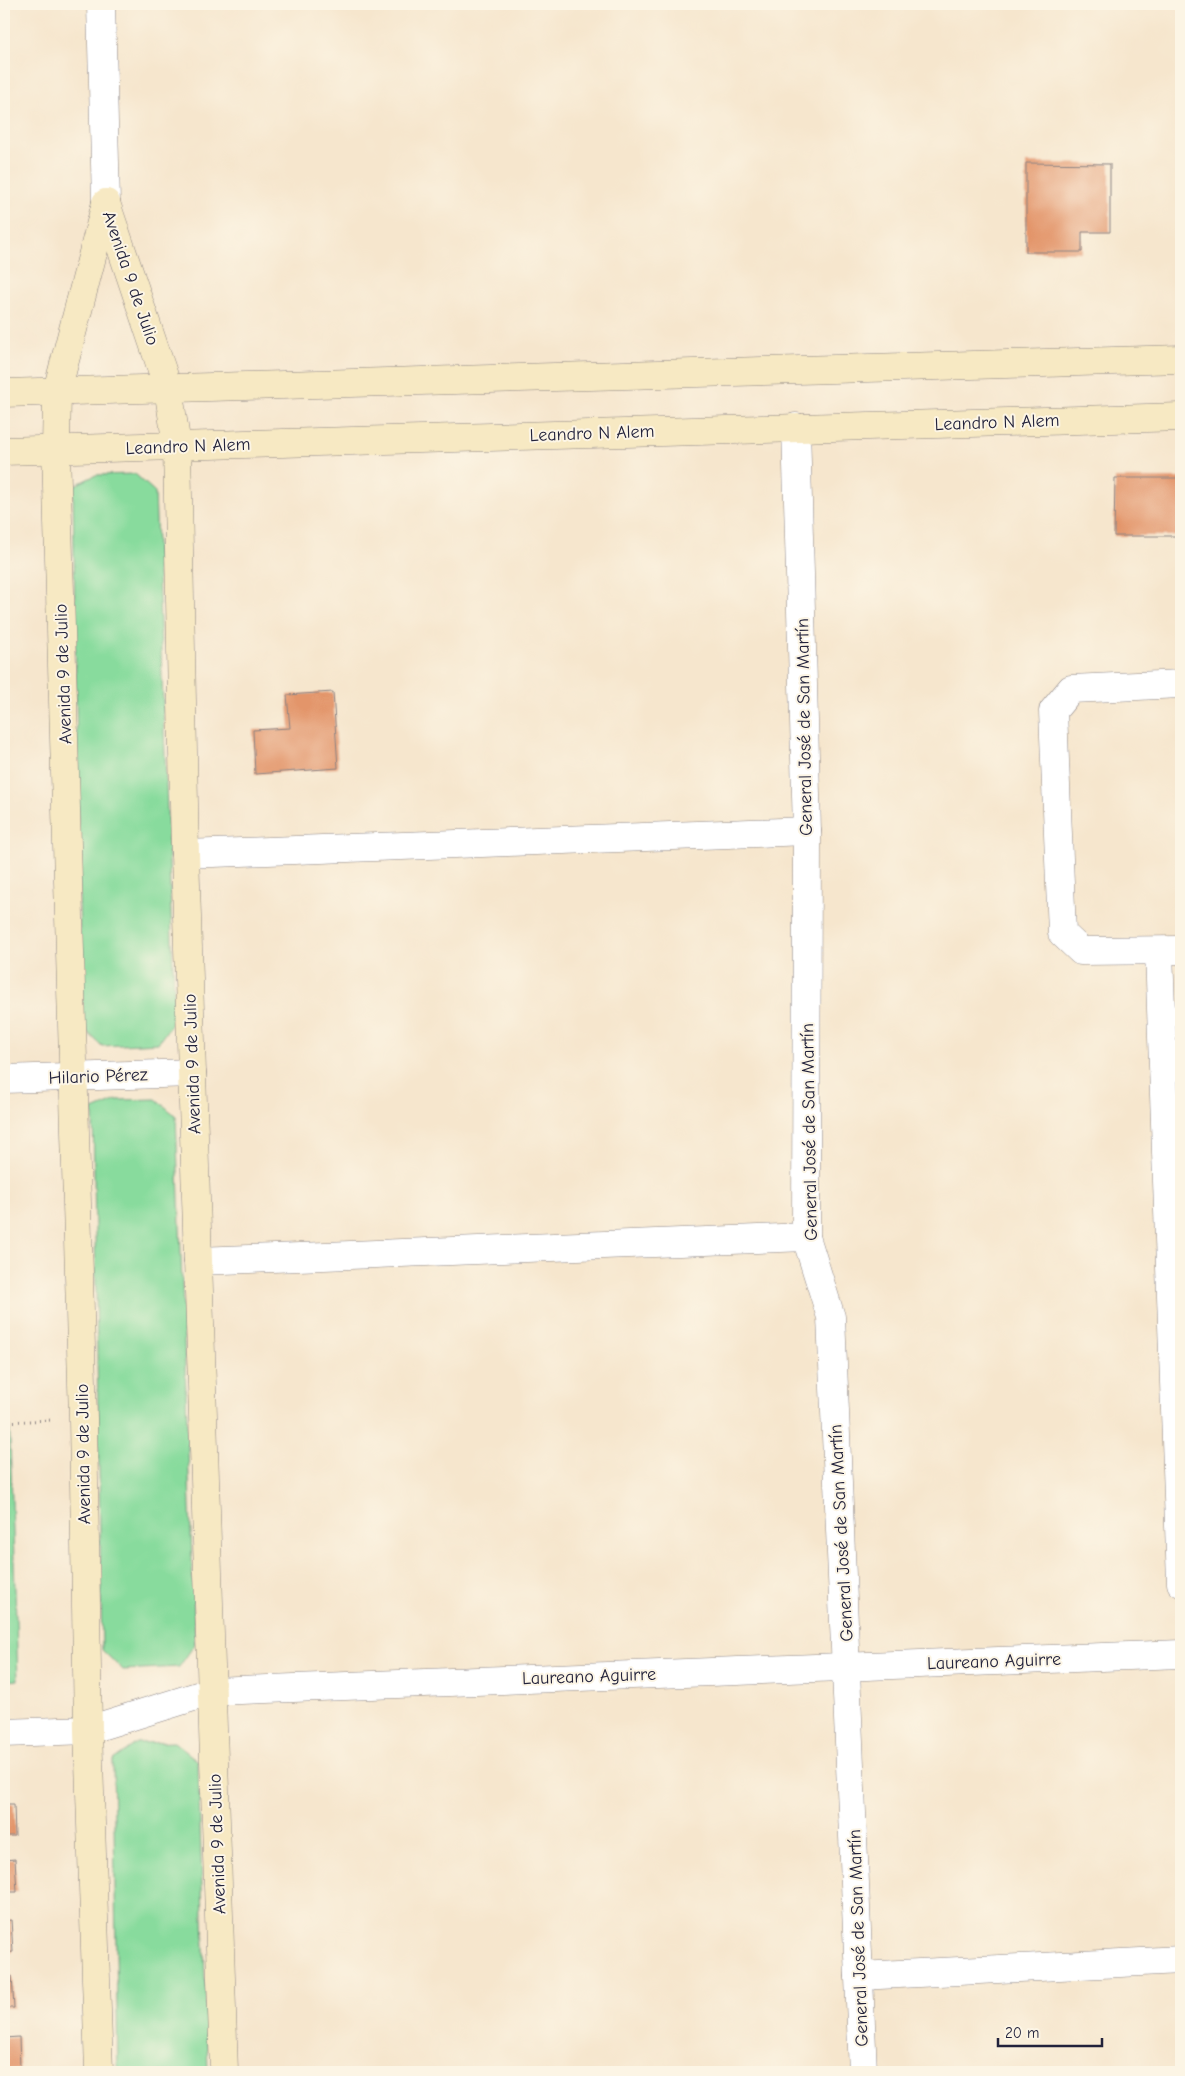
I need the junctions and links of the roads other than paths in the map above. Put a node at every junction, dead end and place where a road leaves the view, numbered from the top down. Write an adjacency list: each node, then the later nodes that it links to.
1 (102, 4): 2 (street)
2 (106, 203): 4 (street, Avenida 9 de Julio); 5 (street, Avenida 9 de Julio)
3 (1181, 359): 4 (street)
4 (168, 388): 5 (street); 9 (street, Avenida 9 de Julio)
5 (57, 391): 6 (street); 10 (street, Avenida 9 de Julio)
6 (4, 393)
7 (1181, 417): 8 (street, Leandro N Alem)
8 (796, 427): 9 (street, Leandro N Alem); 13 (street, General José de San Martín)
9 (177, 446): 10 (street, Leandro N Alem); 14 (street, Avenida 9 de Julio)
10 (56, 450): 11 (street, Leandro N Alem); 17 (street, Avenida 9 de Julio)
11 (4, 451)
12 (1181, 684): 15 (street)
13 (807, 831): 14 (street); 19 (street, General José de San Martín)
14 (186, 854): 16 (street, Avenida 9 de Julio)
15 (1170, 950): 21 (street)
16 (192, 1073): 17 (street, Hilario Pérez); 20 (street, Avenida 9 de Julio)
17 (74, 1077): 18 (street, Hilario Pérez); 25 (street, Avenida 9 de Julio)
18 (4, 1079)
19 (806, 1237): 20 (street); 23 (street, General José de San Martín)
20 (198, 1261): 24 (street, Avenida 9 de Julio)
21 (1181, 1583)
22 (1181, 1654): 23 (street, Laureano Aguirre)
23 (847, 1666): 24 (street, Laureano Aguirre); 28 (street, General José de San Martín)
24 (212, 1690): 25 (street, Laureano Aguirre); 30 (street, Avenida 9 de Julio)
25 (88, 1730): 26 (street, Laureano Aguirre); 29 (street, Avenida 9 de Julio)
26 (4, 1733)
27 (1181, 1960): 28 (street)
28 (859, 1976): 31 (street, General José de San Martín)
29 (99, 2072)
30 (224, 2072)
31 (863, 2072)

